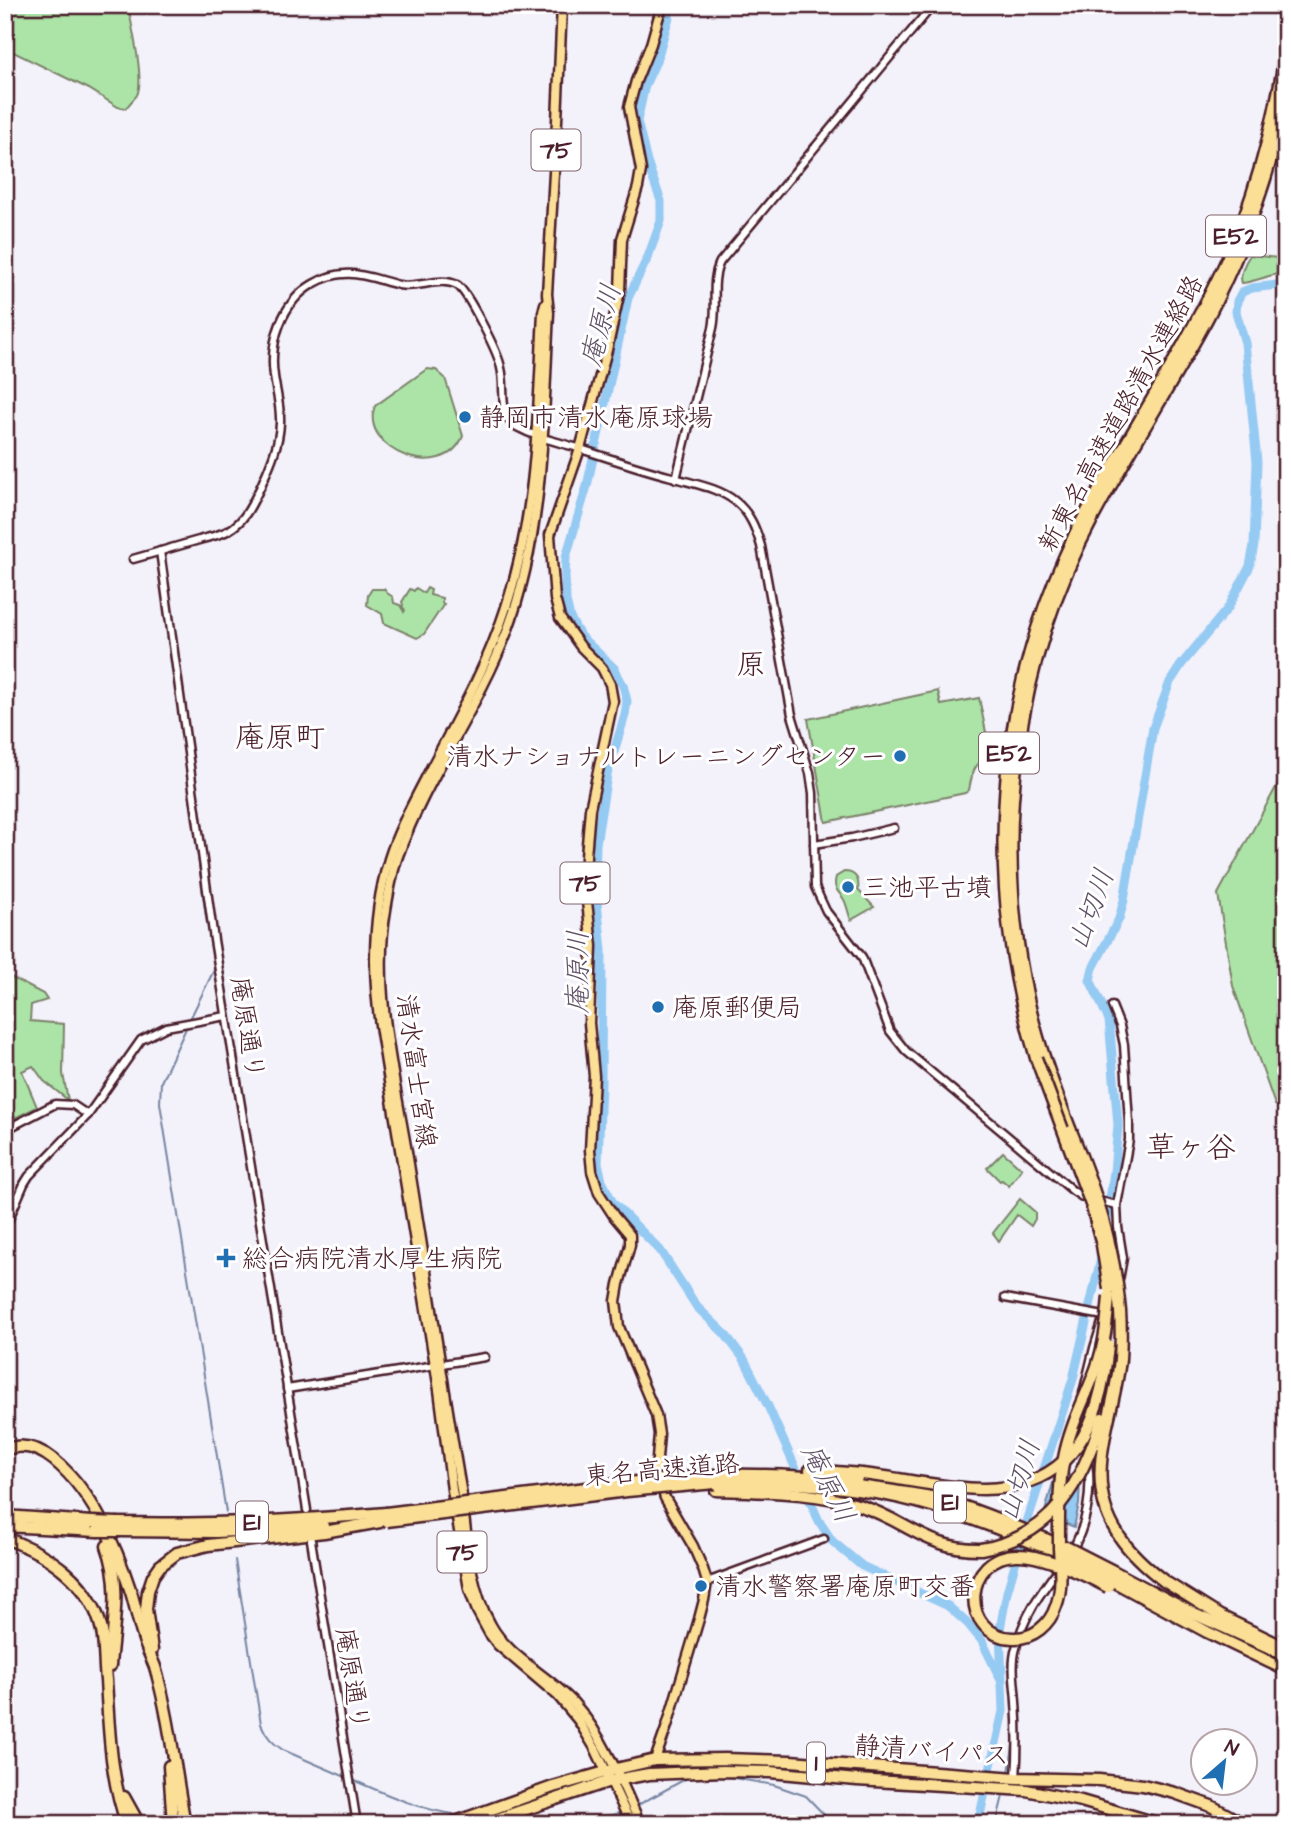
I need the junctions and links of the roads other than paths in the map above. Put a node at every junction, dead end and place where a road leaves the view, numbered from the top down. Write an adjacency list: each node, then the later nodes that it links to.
1 (562, 5): 7 (main road, 清水富士宮線 / 75)
2 (662, 5): 8 (main road, 75)
3 (933, 5): 9 (street)
4 (1286, 49): 6 (highway, 新東名高速道路清水連絡路 / E52)
5 (1286, 95): 6 (highway, 新東名高速道路清水連絡路 / E52)
6 (1278, 113): 14 (highway, 新東名高速道路清水連絡路 / E52)
7 (540, 437): 8 (street); 10 (street); 26 (main road, 清水富士宮線 / 75)
8 (580, 449): 9 (street); 44 (main road, 75)
9 (676, 478): 13 (street)
10 (160, 551): 11 (street); 16 (street, 庵原通り)
11 (133, 559)
12 (894, 828): 13 (street)
13 (814, 844): 19 (street)
14 (1024, 999): 21 (highway, 新東名高速道路清水連絡路 / E52, bridge); 22 (highway, 新東名高速道路清水連絡路 / E52, bridge)
15 (1112, 1006): 19 (street)
16 (226, 1016): 17 (street); 27 (street, 庵原通り)
17 (88, 1115): 18 (street); 20 (street)
18 (5, 1130)
19 (1118, 1205): 24 (street)
20 (5, 1228)
21 (1114, 1272): 32 (highway, bridge); 47 (highway, bridge)
22 (1109, 1293): 31 (highway, bridge); 43 (highway, bridge)
23 (1005, 1298): 24 (street)
24 (1100, 1315): 56 (street)
25 (485, 1357): 26 (street)
26 (438, 1364): 27 (street); 55 (main road, 清水富士宮線 / 75)
27 (287, 1389): 34 (street, 庵原通り)
28 (5, 1453): 49 (highway); 51 (highway)
29 (740, 1480): 30 (highway, 東名高速道路 / E1); 31 (highway, 東名高速道路 / E1); 32 (highway)
30 (716, 1483): 37 (highway, 東名高速道路 / E1, bridge); 37 (highway, 東名高速道路 / E1, bridge)
31 (860, 1483): 32 (highway, E1); 43 (highway, E1, bridge)
32 (816, 1491)
33 (5, 1507): 36 (highway)
34 (307, 1510)
35 (5, 1516): 36 (highway, 東名高速道路 / E1)
36 (35, 1519): 39 (highway, 東名高速道路 / E1)
37 (384, 1519): 39 (highway, 東名高速道路 / E1, bridge); 49 (highway)
38 (5, 1526): 39 (highway, 東名高速道路 / E1)
39 (94, 1526)
40 (5, 1538): 51 (highway)
41 (824, 1539): 44 (street)
42 (311, 1540): 62 (street, 庵原通り)
43 (1111, 1580): 45 (highway)
44 (707, 1582): 53 (main road)
45 (1145, 1597): 46 (highway); 46 (highway)
46 (1160, 1604): 47 (highway); 50 (highway)
47 (1251, 1636): 48 (highway)
48 (1281, 1650)
49 (155, 1666): 52 (highway)
50 (1286, 1670)
51 (107, 1694): 54 (highway)
52 (167, 1720): 60 (highway); 61 (highway)
53 (655, 1760): 55 (highway, 静清バイパス / 1); 56 (highway, 静清バイパス / 1)
54 (113, 1764): 58 (highway); 59 (highway)
55 (613, 1775): 57 (main road, 清水富士宮線 / 75); 63 (highway, 静清バイパス / 1); 64 (highway, 静清バイパス / 1); 65 (main road, 清水富士宮線 / 75); 67 (highway, 静清バイパス / 1)
56 (1016, 1778): 68 (highway, 静清バイパス / 1)
57 (636, 1813): 65 (main road, 清水富士宮線 / 75); 66 (main road)
58 (127, 1824)
59 (139, 1824)
60 (173, 1824)
61 (185, 1824)
62 (357, 1824)
63 (450, 1824)
64 (482, 1824)
65 (631, 1824)
66 (640, 1824)
67 (1160, 1824)
68 (1244, 1824)

